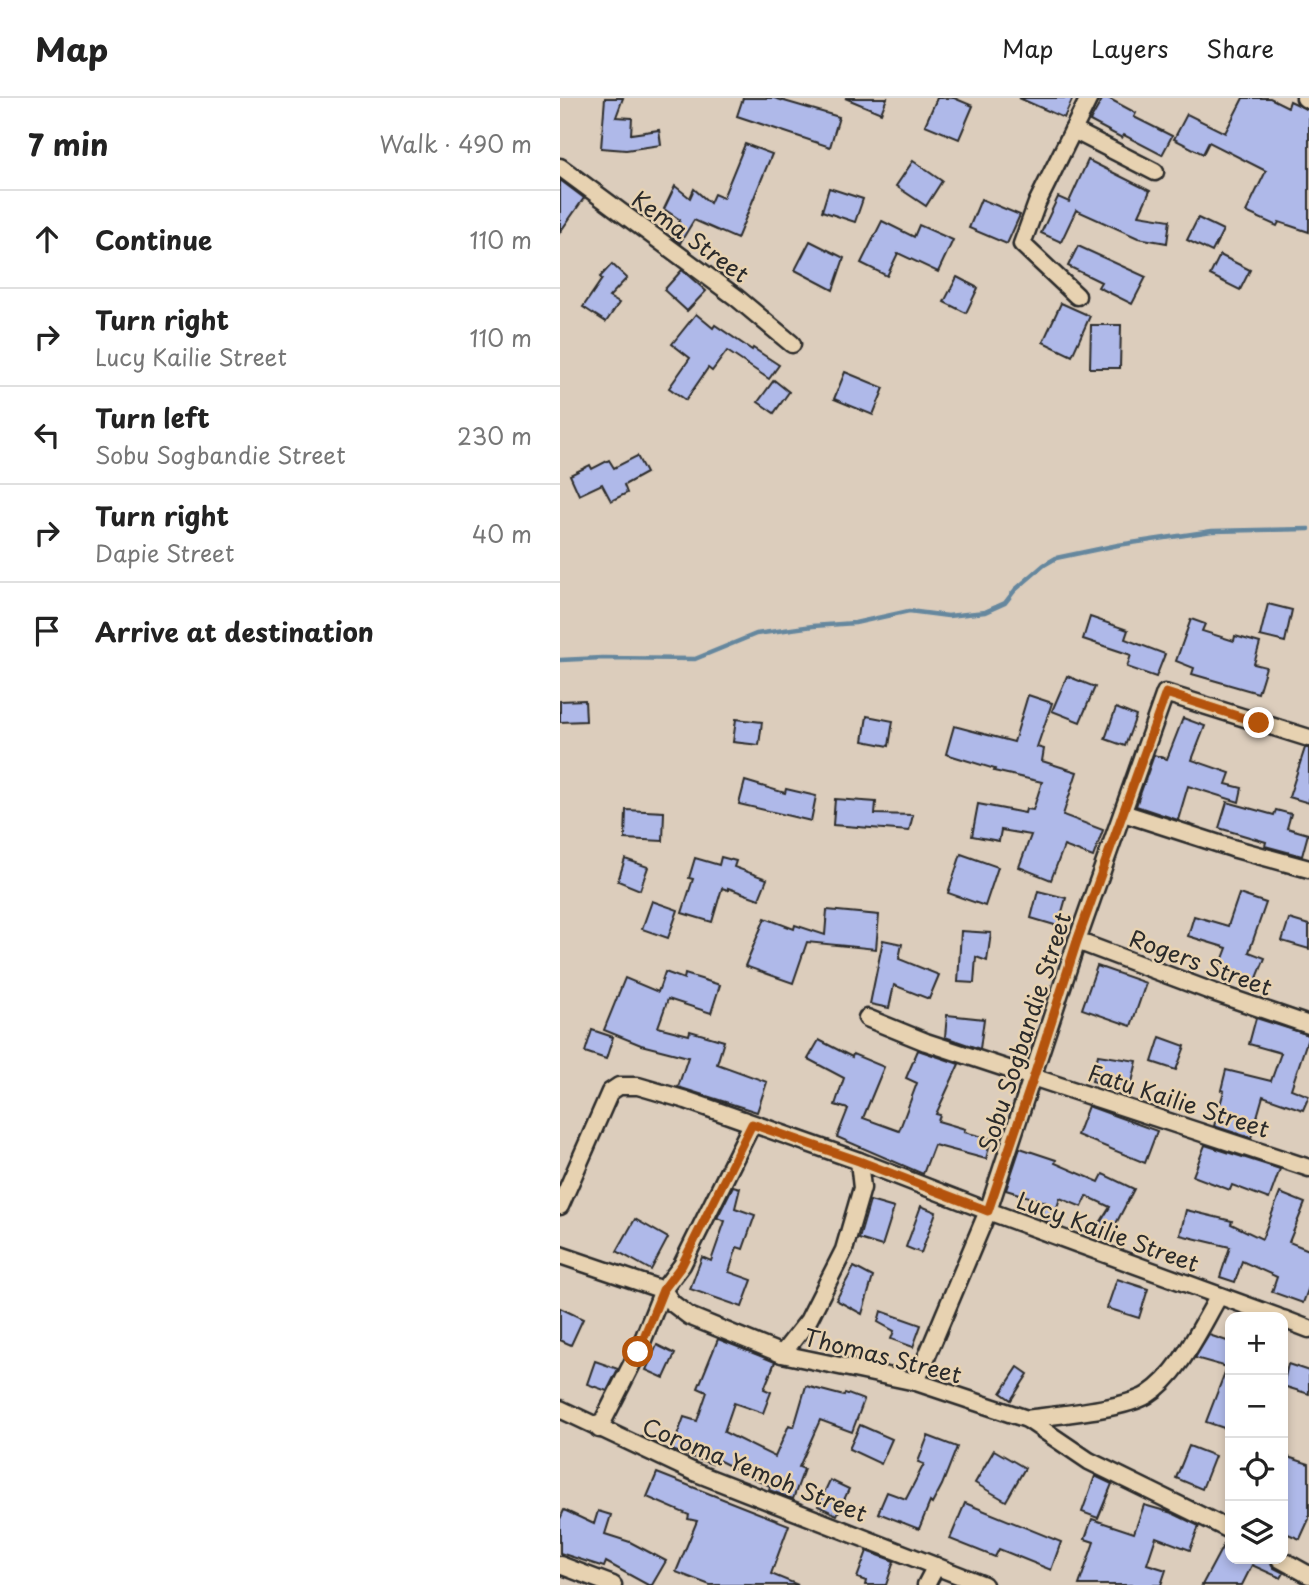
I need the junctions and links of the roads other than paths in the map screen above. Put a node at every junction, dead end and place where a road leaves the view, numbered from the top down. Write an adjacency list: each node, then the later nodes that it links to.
1 (1089, 98): 2 (street)
2 (1073, 130): 4 (street); 5 (street)
3 (560, 167): 6 (street, Kema Street)
4 (1155, 172)
5 (1077, 296)
6 (792, 344)
7 (1309, 738): 8 (street, Sobu Sogbandie Street)
8 (1123, 813): 9 (street); 10 (street, Sobu Sogbandie Street)
9 (1309, 869)
10 (1077, 941): 12 (street, Rogers Street); 13 (street, Sobu Sogbandie Street)
11 (867, 1018): 13 (street, Fatu Kailie Street)
12 (1309, 1025)
13 (1034, 1076): 16 (street, Fatu Kailie Street); 18 (street, Sobu Sogbandie Street)
14 (752, 1124): 15 (street, Lucy Kailie Street); 17 (street, Lucy Kailie Street); 20 (street)
15 (859, 1161): 18 (street, Lucy Kailie Street); 25 (street)
16 (1309, 1168)
17 (560, 1206)
18 (988, 1211): 21 (street, Lucy Kailie Street); 26 (street, Sobu Sogbandie Street)
19 (560, 1255): 20 (street, Thomas Street)
20 (663, 1290): 25 (street, Thomas Street); 29 (street)
21 (1219, 1296): 22 (street, Lucy Kailie Street); 28 (street)
22 (1263, 1312)
23 (1288, 1321): 24 (street, Lucy Kailie Street)
24 (1309, 1329)
25 (782, 1354): 26 (street, Thomas Street)
26 (916, 1382): 28 (street, Thomas Street)
27 (560, 1409): 29 (street, Coroma Yemoh Street)
28 (1027, 1419): 30 (street, Thomas Street)
29 (599, 1429): 33 (street, Coroma Yemoh Street)
30 (1225, 1528)
31 (1288, 1563): 34 (street)
32 (560, 1565): 35 (street)
33 (936, 1566): 36 (street); 37 (street, Coroma Yemoh Street)
34 (1309, 1575)
35 (613, 1585)
36 (926, 1585)
37 (984, 1585)

